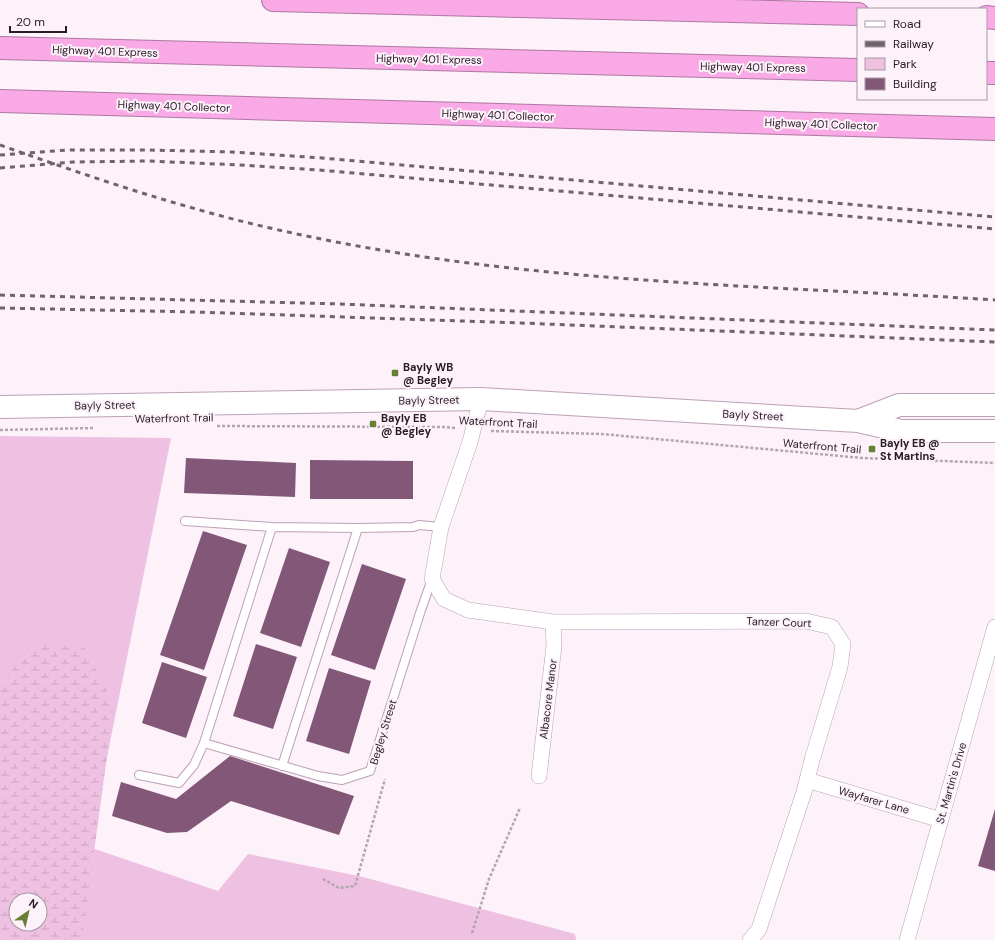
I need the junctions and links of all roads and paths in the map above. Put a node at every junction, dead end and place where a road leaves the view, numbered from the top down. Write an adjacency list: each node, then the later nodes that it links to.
1 (273, 0): 2 (highway)
2 (857, 14)
3 (0, 48): 4 (highway, Highway 401 Express)
4 (857, 70)
5 (0, 101): 6 (highway, Highway 401 Collector)
6 (995, 130)
7 (481, 399): 9 (main road, Bayly Street); 10 (main road, Bayly Street); 14 (street, Begley Street)
8 (995, 405): 10 (main road, Bayly Street)
9 (0, 407)
10 (858, 421): 15 (main road, Bayly Street)
11 (212, 426): 14 (path, Waterfront Trail)
12 (94, 428): 13 (path)
13 (0, 430)
14 (473, 430): 16 (path, Waterfront Trail); 19 (street, Begley Street)
15 (995, 431)
16 (995, 463)
17 (185, 521): 18 (lane)
18 (272, 527): 20 (lane); 24 (lane)
19 (441, 527): 20 (lane); 21 (street, Begley Street)
20 (358, 528): 25 (lane)
21 (432, 579): 22 (street, Tanzer Court); 25 (lane, Begley Street)
22 (553, 622): 27 (street, Albacore Manor); 29 (street, Tanzer Court)
23 (995, 629): 31 (street, St. Martin's Drive)
24 (204, 743): 25 (lane, Begley Street); 26 (lane)
25 (282, 766)
26 (139, 775)
27 (539, 776)
28 (386, 779): 32 (path)
29 (807, 780): 31 (street, Wayfarer Lane); 34 (street, Tanzer Court)
30 (520, 808): 33 (path)
31 (941, 820): 35 (street, St. Martin's Drive)
32 (323, 879)
33 (472, 933)
34 (750, 940)
35 (907, 940)

